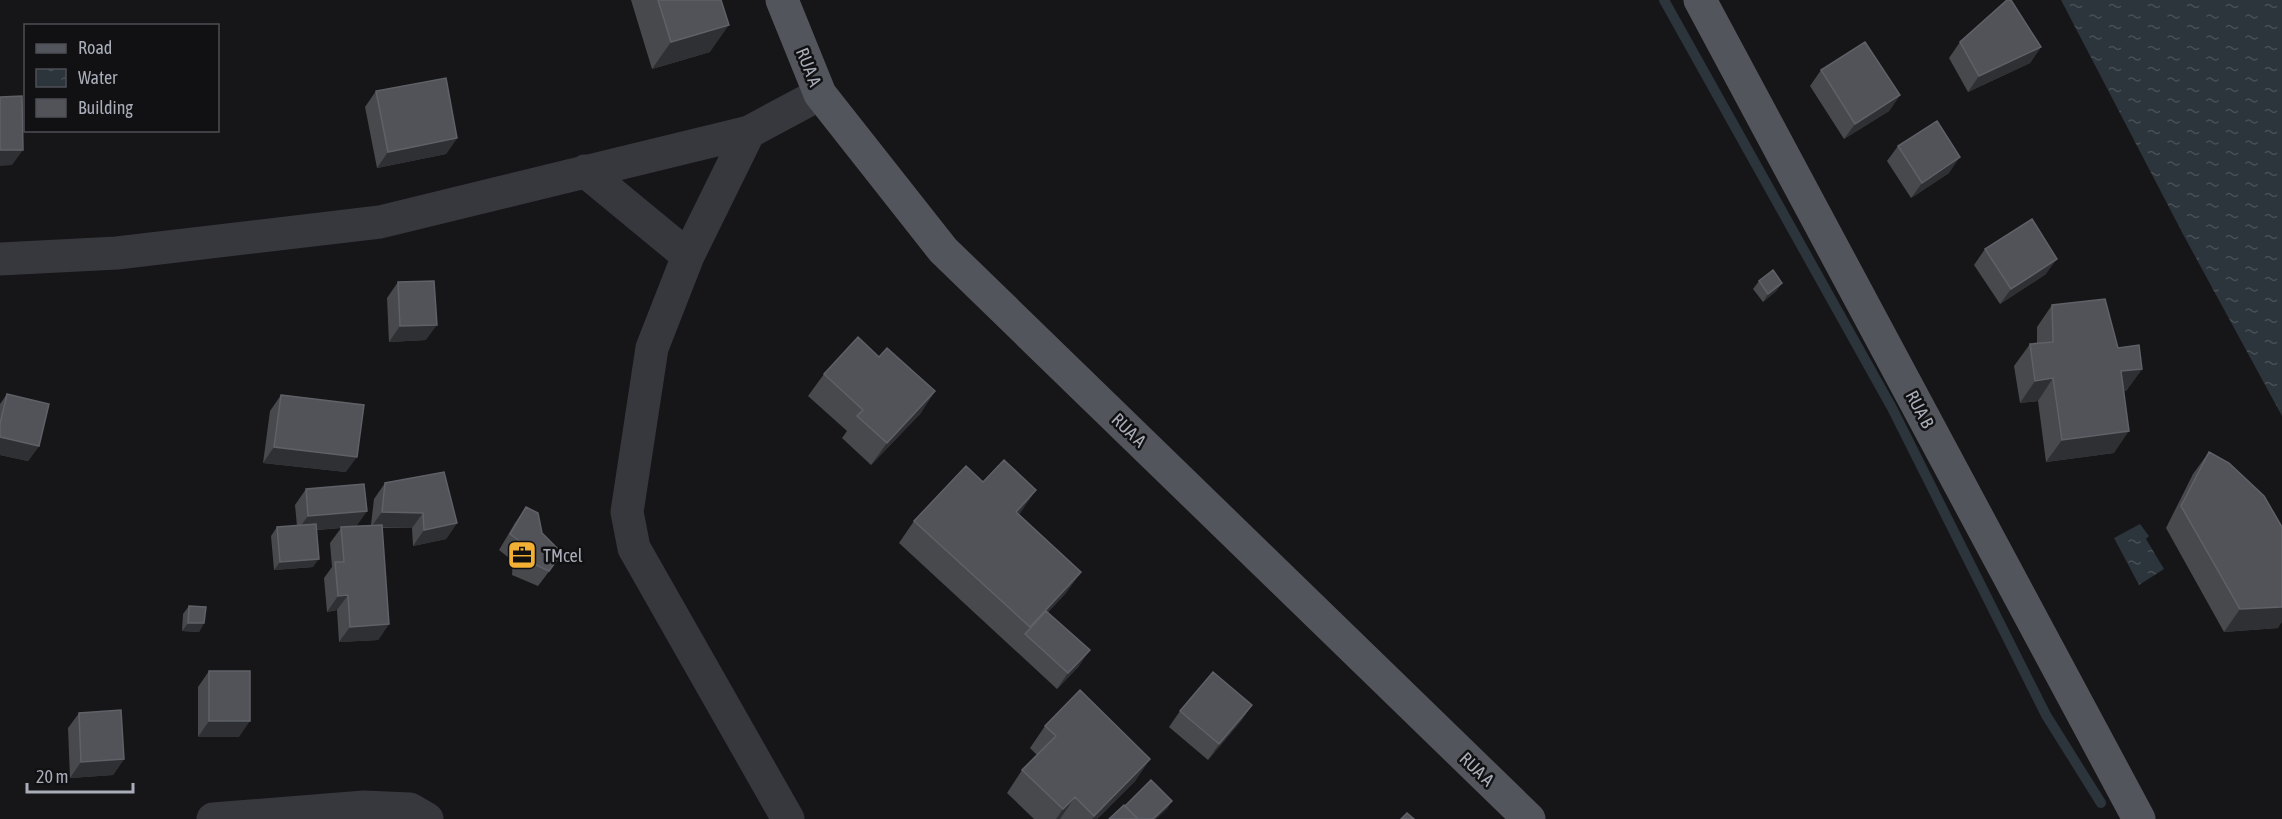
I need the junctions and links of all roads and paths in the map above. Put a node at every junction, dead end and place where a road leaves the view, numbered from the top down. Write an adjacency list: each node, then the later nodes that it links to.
1 (782, 0): 3 (main road, RUA A)
2 (1700, 0): 12 (main road, RUA B)
3 (820, 94): 4 (street); 11 (main road, RUA A)
4 (749, 132): 5 (street); 6 (street)
5 (585, 171): 6 (street); 7 (street)
6 (688, 256): 10 (street)
7 (0, 259)
8 (213, 819): 9 (street)
9 (427, 819)
10 (788, 819)
11 (1529, 819)
12 (2139, 819)

